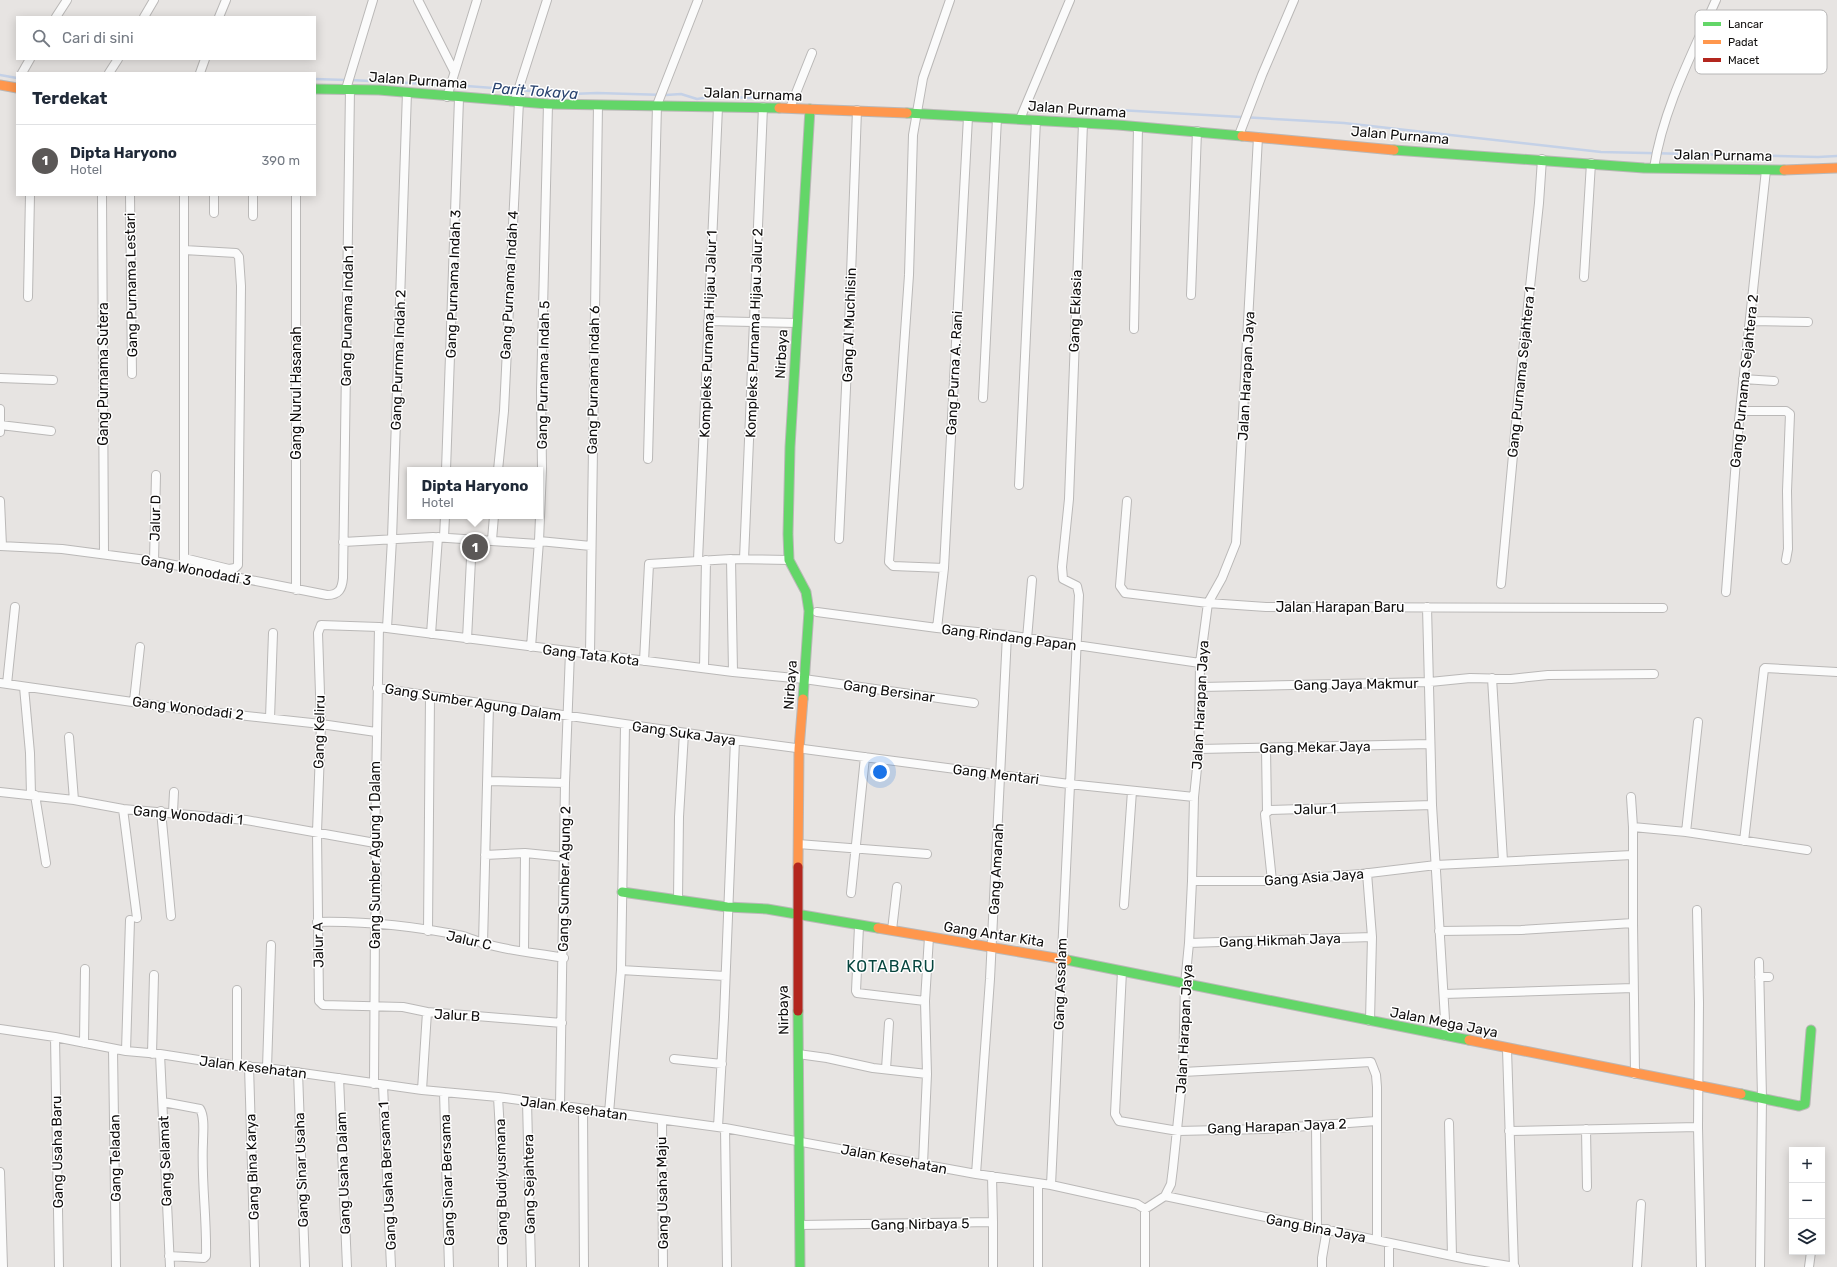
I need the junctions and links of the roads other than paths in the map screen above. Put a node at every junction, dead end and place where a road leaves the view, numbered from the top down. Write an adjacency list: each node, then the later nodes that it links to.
1 (67, 0): 14 (street)
2 (154, 0): 15 (street)
3 (226, 0): 16 (street)
4 (373, 0): 26 (street, Gang Punama Indah 1)
5 (418, 0): 22 (street)
6 (477, 0): 22 (street)
7 (547, 0): 32 (street, Gang Purnama Indah 4)
8 (698, 0): 34 (street)
9 (950, 0): 42 (street)
10 (1070, 0): 45 (street)
11 (1294, 0): 50 (street)
12 (1716, 0): 13 (street)
13 (1712, 10)
14 (57, 16)
15 (145, 16)
16 (219, 16)
17 (1695, 47): 54 (street)
18 (812, 52): 39 (street)
19 (29, 60): 23 (street)
20 (117, 60): 24 (street)
21 (205, 60): 25 (street)
22 (454, 71): 31 (street)
23 (23, 72)
24 (110, 72)
25 (200, 72)
26 (348, 84): 29 (street, Jalan Purnama); 30 (street, Jalan Purnama); 103 (street, Gang Punama Indah 1)
27 (0, 85): 28 (street)
28 (16, 85)
29 (316, 89)
30 (407, 92): 31 (street, Jalan Purnama); 99 (street, Gang Purnma Indah 2)
31 (448, 93): 33 (street, Jalan Purnama)
32 (517, 95): 33 (street, Jalan Purnama); 35 (street, Jalan Purnama); 89 (street, Gang Purnama Indah 4)
33 (459, 98): 88 (street, Gang Purnama Indah 3)
34 (660, 98): 36 (street, Jalan Purnama); 37 (street, Jalan Purnama); 87 (street)
35 (548, 104): 36 (street, Jalan Purnama); 90 (street, Gang Purnama Indah 5)
36 (598, 105): 106 (street, Gang Purnama Indah 6)
37 (718, 107): 38 (street, Jalan Purnama); 70 (street, Kompleks Purnama Hijau Jalur 1)
38 (763, 107): 39 (street, Jalan Purnama); 72 (street, Kompleks Purnama Hijau Jalur 2)
39 (790, 108): 40 (street, Jalan Purnama)
40 (810, 109): 41 (street, Jalan Purnama); 74 (street, Nirbaya)
41 (857, 110): 42 (street, Jalan Purnama); 101 (street, Gang Al Muchlisin)
42 (916, 114): 43 (street, Jalan Purnama); 116 (street)
43 (968, 117): 44 (street, Jalan Purnama); 116 (street, Gang Purna A. Rani)
44 (997, 118): 45 (street, Jalan Purnama); 81 (street)
45 (1020, 120): 46 (street, Jalan Purnama)
46 (1036, 120): 47 (street, Jalan Purnama); 92 (street)
47 (1083, 123): 48 (street, Jalan Purnama); 134 (street, Gang Eklasia)
48 (1138, 127): 49 (street, Jalan Purnama); 75 (street)
49 (1198, 132): 50 (street, Jalan Purnama); 68 (street)
50 (1239, 134): 51 (street, Jalan Purnama)
51 (1258, 137): 52 (street, Jalan Purnama); 121 (street, Jalan Harapan Jaya)
52 (1542, 159): 53 (street, Jalan Purnama); 118 (street, Gang Purnama Sejahtera 1)
53 (1591, 163): 54 (street, Jalan Purnama); 67 (street)
54 (1654, 168): 56 (street, Jalan Purnama)
55 (1837, 168): 56 (street, Jalan Purnama)
56 (1766, 170): 71 (street, Gang Purnama Sejahtera 2)
57 (30, 196): 69 (street)
58 (102, 196): 107 (street, Gang Purnama Sutera)
59 (130, 196): 76 (street, Gang Purnama Lestari)
60 (184, 196): 66 (street)
61 (214, 196): 64 (street)
62 (253, 196): 65 (street)
63 (296, 196): 119 (street, Gang Nurul Hasanah)
64 (214, 213)
65 (253, 216)
66 (184, 250): 108 (street); 108 (street)
67 (1584, 277)
68 (1191, 295)
69 (28, 297)
70 (708, 321): 72 (street); 111 (street, Kompleks Purnama Hijau Jalur 1)
71 (1751, 321): 73 (street); 78 (street, Gang Purnama Sejahtera 2)
72 (754, 322): 74 (street); 110 (street, Kompleks Purnama Hijau Jalur 2)
73 (1808, 322)
74 (797, 323): 112 (street, Nirbaya)
75 (1134, 329)
76 (132, 374)
77 (0, 378): 79 (street)
78 (1743, 379): 80 (street); 83 (street, Gang Purnama Sejahtera 2)
79 (53, 380)
80 (1774, 381)
81 (983, 398)
82 (0, 409): 84 (street)
83 (1740, 411): 113 (street); 120 (street, Gang Purnama Sejahtera 2)
84 (0, 425): 85 (street); 86 (street)
85 (51, 431)
86 (0, 432)
87 (648, 459)
88 (446, 467)
89 (498, 467)
90 (542, 467)
91 (156, 475): 114 (street, Jalur D)
92 (1019, 485)
93 (0, 501): 105 (street)
94 (1127, 501): 121 (street, Jalan Harapan Baru)
95 (444, 519): 98 (street)
96 (494, 519): 102 (street)
97 (540, 519): 104 (street, Gang Purnama Indah 5)
98 (441, 537): 99 (street); 100 (street); 130 (street)
99 (392, 539): 103 (street); 126 (street, Gang Purnma Indah 2)
100 (472, 539): 102 (street); 132 (street)
101 (839, 539)
102 (492, 540): 104 (street)
103 (343, 542): 119 (street, Gang Wonodadi 3)
104 (539, 543): 106 (street); 136 (street, Gang Purnama Indah 5)
105 (1, 546): 107 (street, Gang Wonodadi 3)
106 (591, 546): 138 (street, Gang Purnama Indah 6)
107 (104, 554): 114 (street, Gang Wonodadi 3)
108 (184, 558): 115 (street)
109 (731, 559): 110 (street); 111 (street); 142 (street)
110 (744, 559): 112 (street)
111 (702, 560): 139 (street); 141 (street, Kompleks Purnama Hijau Jalur 1)
112 (789, 560): 125 (street, Nirbaya)
113 (1786, 560)
114 (154, 561): 115 (street, Gang Wonodadi 3)
115 (184, 567): 119 (street, Gang Wonodadi 3)
116 (944, 568): 127 (street, Gang Purna A. Rani)
117 (1032, 580): 133 (street)
118 (1502, 584)
119 (296, 590)
120 (1726, 592)
121 (1208, 603): 123 (street, Jalan Harapan Baru); 140 (street, Jalan Harapan Jaya)
122 (15, 607): 148 (street)
123 (1427, 607): 124 (street, Jalan Harapan Baru); 147 (street)
124 (1663, 608)
125 (813, 612): 127 (street, Gang Rindang Papan); 146 (street, Nirbaya)
126 (383, 628): 129 (street, Gang Tata Kota); 130 (street, Gang Tata Kota); 151 (street, Gang Sumber Agung 1 Dalam)
127 (937, 628): 131 (street, Gang Rindang Papan)
128 (273, 633): 157 (street)
129 (318, 633): 159 (street, Gang Keliru)
130 (431, 634): 132 (street, Gang Tata Kota)
131 (1007, 635): 133 (street, Gang Rindang Papan); 170 (street, Gang Amanah)
132 (467, 638): 136 (street, Gang Tata Kota)
133 (1028, 639): 134 (street, Gang Rindang Papan)
134 (1076, 646): 140 (street, Gang Rindang Papan); 173 (street, Gang Assalam)
135 (140, 647): 153 (street)
136 (531, 647): 137 (street, Gang Tata Kota)
137 (570, 652): 138 (street, Gang Tata Kota); 156 (street, Gang Sumber Agung 2)
138 (590, 654): 139 (street, Gang Tata Kota)
139 (644, 661): 141 (street, Gang Tata Kota)
140 (1200, 663): 150 (street, Jalan Harapan Jaya)
141 (704, 668): 142 (street, Gang Tata Kota)
142 (733, 672): 146 (street, Gang Tata Kota)
143 (1837, 672): 189 (street)
144 (1654, 674): 145 (street, Gang Jaya Makmur)
145 (1492, 678): 147 (street, Gang Jaya Makmur); 199 (street)
146 (804, 679): 154 (street, Gang Bersinar); 168 (street, Nirbaya)
147 (1430, 682): 150 (street, Gang Jaya Makmur); 165 (street)
148 (4, 684): 149 (street, Gang Wonodadi 2)
149 (24, 687): 153 (street, Gang Wonodadi 2); 177 (street)
150 (1201, 687): 166 (street, Jalan Harapan Jaya)
151 (377, 688): 152 (street, Gang Sumber Agung Dalam); 161 (street, Gang Sumber Agung 1 Dalam)
152 (430, 696): 155 (street, Gang Sumber Agung Dalam); 219 (street)
153 (134, 701): 157 (street, Gang Wonodadi 2)
154 (974, 703)
155 (489, 705): 156 (street, Gang Sumber Agung Dalam); 171 (street)
156 (568, 717): 160 (street, Gang Suka Jaya); 172 (street, Gang Sumber Agung 2)
157 (270, 718): 159 (street, Gang Wonodadi 2)
158 (1698, 722): 188 (street)
159 (321, 724): 161 (street, Gang Wonodadi 2); 187 (street, Gang Keliru)
160 (625, 725): 162 (street, Gang Suka Jaya); 206 (street)
161 (376, 732): 190 (street, Gang Sumber Agung 1 Dalam)
162 (684, 733): 164 (street, Gang Suka Jaya); 208 (street)
163 (69, 737): 180 (street)
164 (734, 740): 168 (street, Gang Suka Jaya); 210 (street)
165 (1430, 744): 167 (street, Gang Mekar Jaya); 181 (street)
166 (1199, 748): 167 (street, Gang Mekar Jaya); 178 (street, Jalan Harapan Jaya)
167 (1266, 748): 185 (street)
168 (799, 749): 169 (street, Gang Mentari); 191 (street, Nirbaya)
169 (865, 757): 170 (street, Gang Mentari); 192 (street)
170 (1001, 775): 173 (street, Gang Mentari); 226 (street, Gang Amanah)
171 (488, 781): 172 (street); 196 (street)
172 (565, 783): 198 (street, Gang Sumber Agung 2)
173 (1069, 784): 174 (street, Gang Mentari); 229 (street, Gang Assalam)
174 (1132, 791): 178 (street, Gang Mentari); 209 (street)
175 (0, 792): 177 (street, Gang Wonodadi 1)
176 (174, 792): 184 (street)
177 (33, 795): 180 (street, Gang Wonodadi 1); 200 (street)
178 (1194, 797): 203 (street, Jalan Harapan Jaya)
179 (1631, 797): 186 (street)
180 (74, 800): 182 (street, Gang Wonodadi 1)
181 (1432, 805): 185 (street, Jalur 1); 201 (street)
182 (123, 809): 183 (street, Gang Wonodadi 1); 255 (street)
183 (161, 811): 184 (street, Gang Wonodadi 1); 213 (street)
184 (173, 812): 187 (street, Gang Wonodadi 1)
185 (1267, 812): 204 (street)
186 (1633, 827): 188 (street); 197 (street)
187 (317, 832): 190 (street, Gang Wonodadi 1); 214 (street, Jalur A)
188 (1686, 832): 189 (street)
189 (1744, 841): 193 (street)
190 (375, 844): 216 (street, Gang Sumber Agung 1 Dalam)
191 (798, 844): 192 (street); 212 (street, Nirbaya)
192 (855, 849): 195 (street); 207 (street)
193 (1807, 850)
194 (525, 853): 196 (street); 198 (street); 227 (street)
195 (927, 854)
196 (485, 855): 224 (street)
197 (1632, 855): 199 (street, Gang Asia Jaya); 215 (street)
198 (565, 857): 228 (street, Gang Sumber Agung 2)
199 (1503, 861): 201 (street, Gang Asia Jaya)
200 (46, 863)
201 (1436, 865): 202 (street, Gang Asia Jaya); 220 (street)
202 (1367, 873): 204 (street, Gang Asia Jaya); 222 (street)
203 (1192, 881): 204 (street, Gang Asia Jaya); 223 (street, Jalan Harapan Jaya)
204 (1272, 881)
205 (897, 887): 218 (street)
206 (622, 892): 208 (street, Gang Antar Kita); 232 (street)
207 (851, 893)
208 (678, 899): 210 (street, Gang Antar Kita)
209 (1124, 905)
210 (727, 907): 212 (street, Gang Antar Kita); 235 (street)
211 (1697, 910): 271 (street)
212 (798, 915): 217 (street, Gang Antar Kita); 257 (street, Nirbaya)
213 (171, 916)
214 (317, 922): 216 (street, Jalur C); 243 (street, Jalur A)
215 (1633, 923): 220 (street); 239 (street)
216 (375, 924): 219 (street, Jalur C); 243 (street, Gang Sumber Agung 1 Dalam)
217 (859, 926): 218 (street, Gang Antar Kita); 242 (street)
218 (892, 930): 221 (street, Gang Antar Kita)
219 (428, 931): 224 (street, Jalur C)
220 (1439, 931): 241 (street)
221 (929, 937): 226 (street, Gang Antar Kita); 242 (street)
222 (1372, 938): 223 (street, Gang Hikmah Jaya); 245 (street)
223 (1189, 943): 238 (street, Jalan Harapan Jaya)
224 (483, 944): 227 (street, Jalur C)
225 (271, 945): 262 (street)
226 (992, 948): 229 (street, Gang Antar Kita); 293 (street, Gang Amanah)
227 (524, 951): 228 (street, Jalur C)
228 (564, 958): 246 (street, Gang Sumber Agung 2)
229 (1061, 959): 233 (street, Gang Antar Kita); 296 (street, Gang Assalam)
230 (1759, 962): 236 (street)
231 (86, 969): 252 (street)
232 (621, 970): 235 (street); 280 (street)
233 (1122, 971): 238 (street, Gang Antar Kita); 288 (street, Gang Harapan Jaya 2)
234 (154, 975): 256 (street, Gang Selamat)
235 (725, 976): 259 (street)
236 (1759, 977): 237 (street); 275 (street)
237 (1769, 977)
238 (1185, 984): 245 (street, Jalan Mega Jaya); 265 (street, Jalan Harapan Jaya)
239 (1633, 988): 241 (street); 267 (street)
240 (238, 990): 260 (street)
241 (1444, 994): 250 (street)
242 (925, 1001): 266 (street)
243 (375, 1006): 244 (street); 269 (street, Gang Sumber Agung 1 Dalam)
244 (427, 1012): 246 (street, Jalur B); 272 (street, Jalur B)
245 (1370, 1021): 250 (street, Jalan Mega Jaya)
246 (562, 1023): 278 (street, Gang Sumber Agung 2)
247 (889, 1023): 263 (street)
248 (0, 1029): 251 (street, Jalan Kesehatan)
249 (1811, 1030): 275 (street, Jalan Mega Jaya)
250 (1446, 1036): 253 (street, Jalan Mega Jaya)
251 (55, 1037): 252 (street, Jalan Kesehatan); 313 (street, Gang Usaha Baru)
252 (84, 1043): 254 (street, Jalan Kesehatan)
253 (1507, 1049): 267 (street, Jalan Mega Jaya); 289 (street)
254 (113, 1050): 255 (street, Jalan Kesehatan); 314 (street, Gang Teladan)
255 (126, 1052): 256 (street, Jalan Kesehatan)
256 (156, 1054): 260 (street, Jalan Kesehatan); 277 (street, Gang Selamat)
257 (798, 1054): 263 (street); 290 (street, Nirbaya)
258 (674, 1059): 259 (street)
259 (722, 1064): 286 (street)
260 (237, 1066): 261 (street, Jalan Kesehatan)
261 (249, 1066): 262 (street, Jalan Kesehatan); 317 (street, Gang Bina Karya)
262 (267, 1068): 264 (street, Jalan Kesehatan)
263 (886, 1069): 266 (street)
264 (298, 1072): 268 (street, Jalan Kesehatan); 318 (street, Gang Sinar Usaha)
265 (1182, 1072): 282 (street); 288 (street, Jalan Harapan Jaya)
266 (927, 1074): 291 (street)
267 (1635, 1074): 271 (street, Jalan Mega Jaya)
268 (339, 1078): 269 (street, Jalan Kesehatan); 319 (street, Gang Usaha Dalam)
269 (374, 1084): 270 (street, Jalan Kesehatan)
270 (383, 1085): 272 (street, Jalan Kesehatan); 320 (street, Gang Usaha Bersama 1)
271 (1698, 1087): 275 (street, Jalan Mega Jaya); 285 (street)
272 (422, 1090): 273 (street, Jalan Kesehatan)
273 (444, 1092): 274 (street, Jalan Kesehatan); 321 (street, Gang Sinar Bersama)
274 (498, 1097): 276 (street, Jalan Kesehatan); 322 (street, Gang Budiyusmana)
275 (1762, 1098): 336 (street)
276 (528, 1101): 278 (street, Jalan Kesehatan); 323 (street, Gang Sejahtera)
277 (163, 1102): 308 (street, Gang Selamat); 310 (street)
278 (560, 1106): 279 (street, Jalan Kesehatan)
279 (583, 1109): 280 (street, Jalan Kesehatan); 324 (street)
280 (609, 1113): 281 (street, Jalan Kesehatan)
281 (662, 1120): 286 (street, Jalan Kesehatan); 325 (street, Gang Usaha Maju)
282 (1376, 1121): 284 (street, Gang Harapan Jaya 2); 305 (street)
283 (1449, 1123): 309 (street)
284 (1316, 1125): 288 (street, Gang Harapan Jaya 2); 303 (street)
285 (1698, 1127): 287 (street); 335 (street)
286 (721, 1128): 290 (street, Jalan Kesehatan); 326 (street)
287 (1586, 1129): 289 (street); 297 (street)
288 (1178, 1130): 298 (street, Jalan Harapan Jaya)
289 (1509, 1132): 333 (street)
290 (799, 1141): 291 (street, Jalan Kesehatan); 302 (street, Nirbaya)
291 (923, 1164): 293 (street, Jalan Kesehatan)
292 (0, 1172): 312 (street)
293 (976, 1174): 294 (street, Jalan Kesehatan)
294 (992, 1176): 295 (street, Jalan Kesehatan); 301 (street)
295 (1038, 1184): 296 (street, Jalan Kesehatan); 329 (street)
296 (1051, 1185): 300 (street, Jalan Kesehatan)
297 (1587, 1187)
298 (1165, 1196): 300 (street); 303 (street, Gang Bina Jaya)
299 (1641, 1204): 334 (street)
300 (1145, 1209): 330 (street)
301 (993, 1222): 302 (street, Gang Nirbaya 5); 328 (street)
302 (800, 1226): 327 (street, Nirbaya)
303 (1317, 1228): 304 (street, Gang Bina Jaya)
304 (1327, 1229): 305 (street, Gang Bina Jaya); 331 (street)
305 (1377, 1240): 306 (street, Gang Bina Jaya)
306 (1389, 1242): 309 (street, Gang Bina Jaya); 332 (street)
307 (1811, 1255): 337 (street)
308 (170, 1256): 310 (street); 315 (street, Gang Selamat)
309 (1452, 1256): 311 (street, Gang Bina Jaya)
310 (206, 1257): 316 (street)
311 (1467, 1263): 333 (street, Gang Bina Jaya)
312 (3, 1267)
313 (59, 1267)
314 (116, 1267)
315 (170, 1267)
316 (207, 1267)
317 (255, 1267)
318 (305, 1267)
319 (347, 1267)
320 (391, 1267)
321 (449, 1267)
322 (503, 1267)
323 (531, 1267)
324 (584, 1267)
325 (663, 1267)
326 (727, 1267)
327 (800, 1267)
328 (993, 1267)
329 (1038, 1267)
330 (1145, 1267)
331 (1322, 1267)
332 (1389, 1267)
333 (1514, 1267)
334 (1637, 1267)
335 (1701, 1267)
336 (1760, 1267)
337 (1809, 1267)

